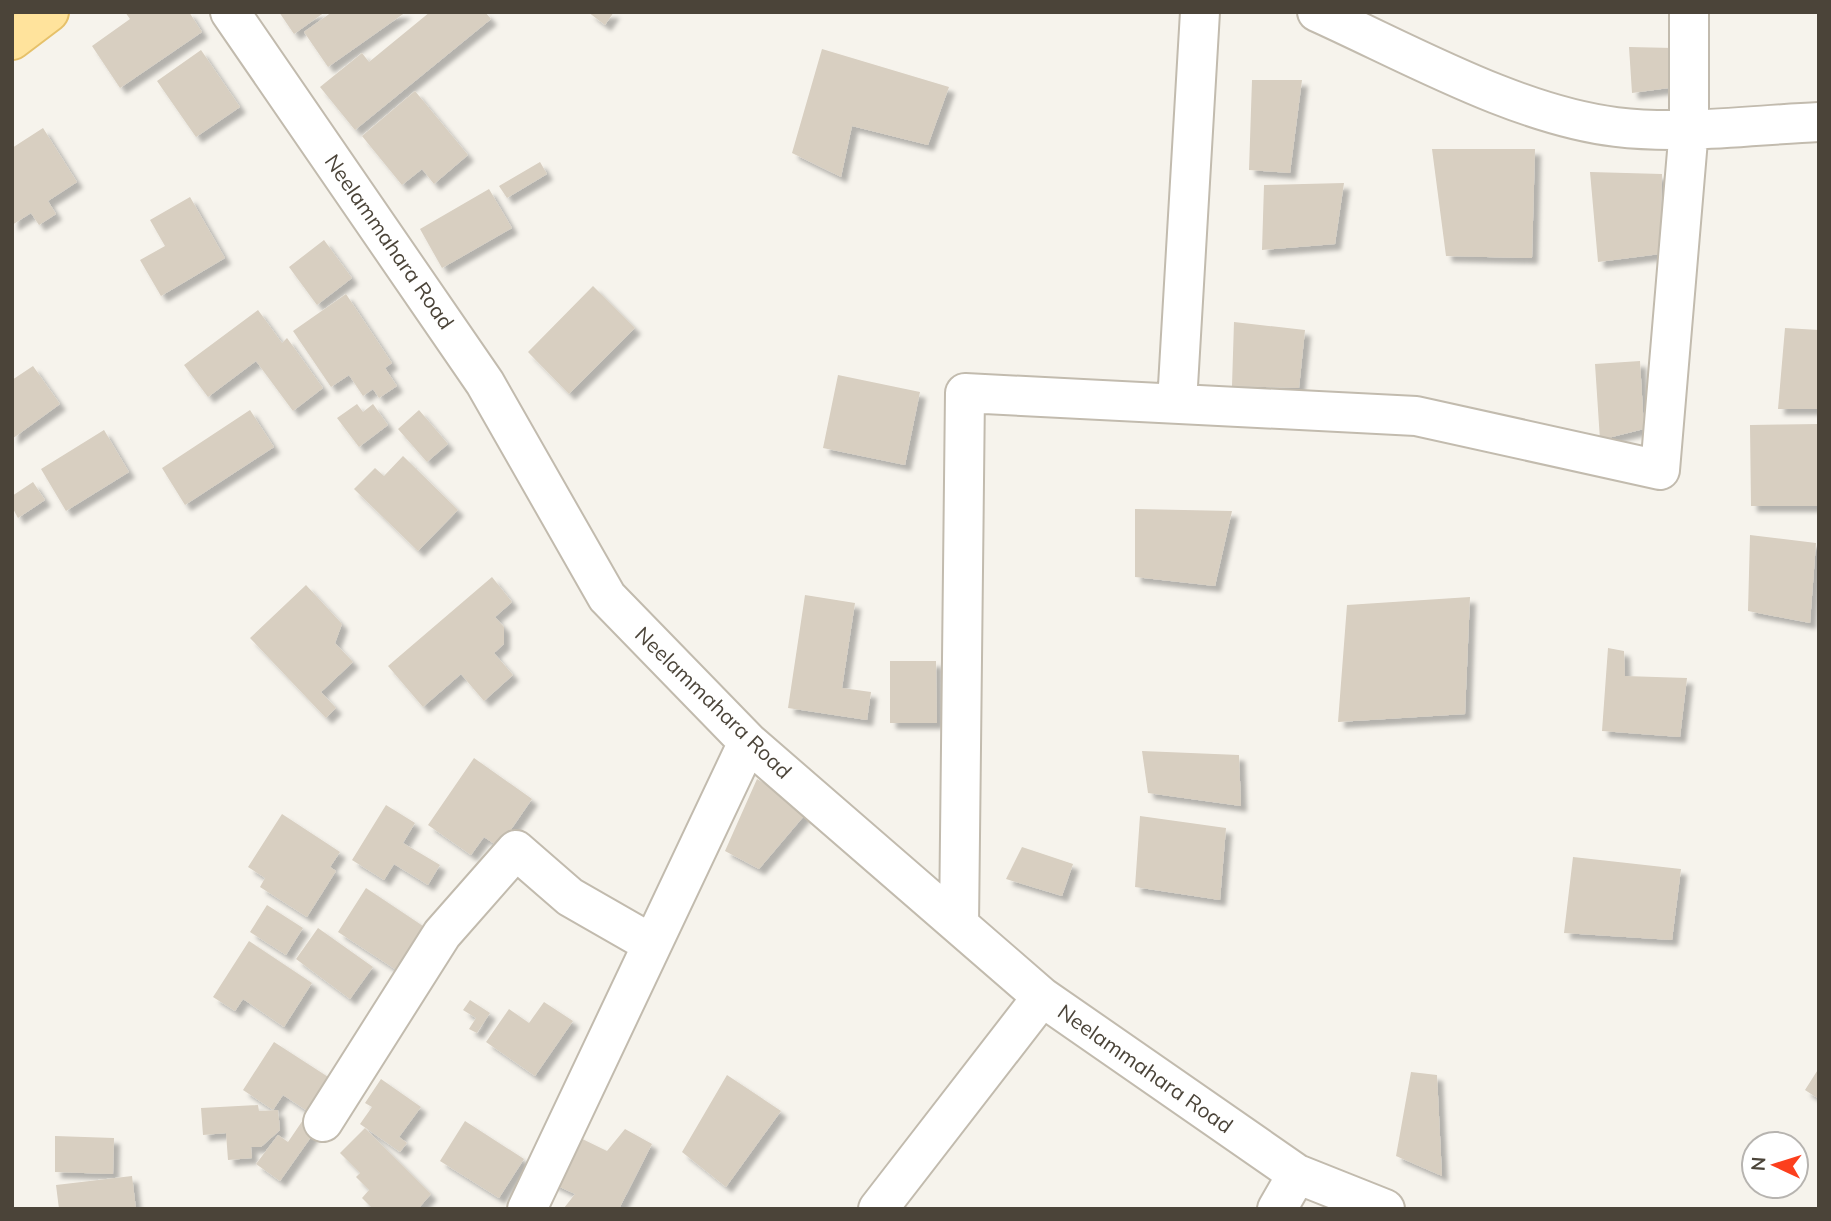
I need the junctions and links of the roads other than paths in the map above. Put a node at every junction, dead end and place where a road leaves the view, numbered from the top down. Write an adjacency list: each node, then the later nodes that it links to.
1 (49, 12): 6 (main road)
2 (230, 12): 10 (street, Neelammahara Road)
3 (1200, 12): 9 (street)
4 (1317, 12): 8 (street)
5 (1689, 12): 8 (street)
6 (12, 40)
7 (1819, 122): 8 (street)
8 (1689, 128): 9 (street)
9 (1177, 404): 11 (street)
10 (748, 742): 11 (street, Neelammahara Road); 12 (street)
11 (959, 925): 13 (street, Neelammahara Road)
12 (652, 944): 14 (street); 16 (street)
13 (1042, 997): 15 (street, Neelammahara Road); 17 (street)
14 (323, 1122)
15 (1297, 1174): 18 (street); 19 (street, Neelammahara Road)
16 (527, 1209)
17 (878, 1209)
18 (1277, 1209)
19 (1385, 1209)

